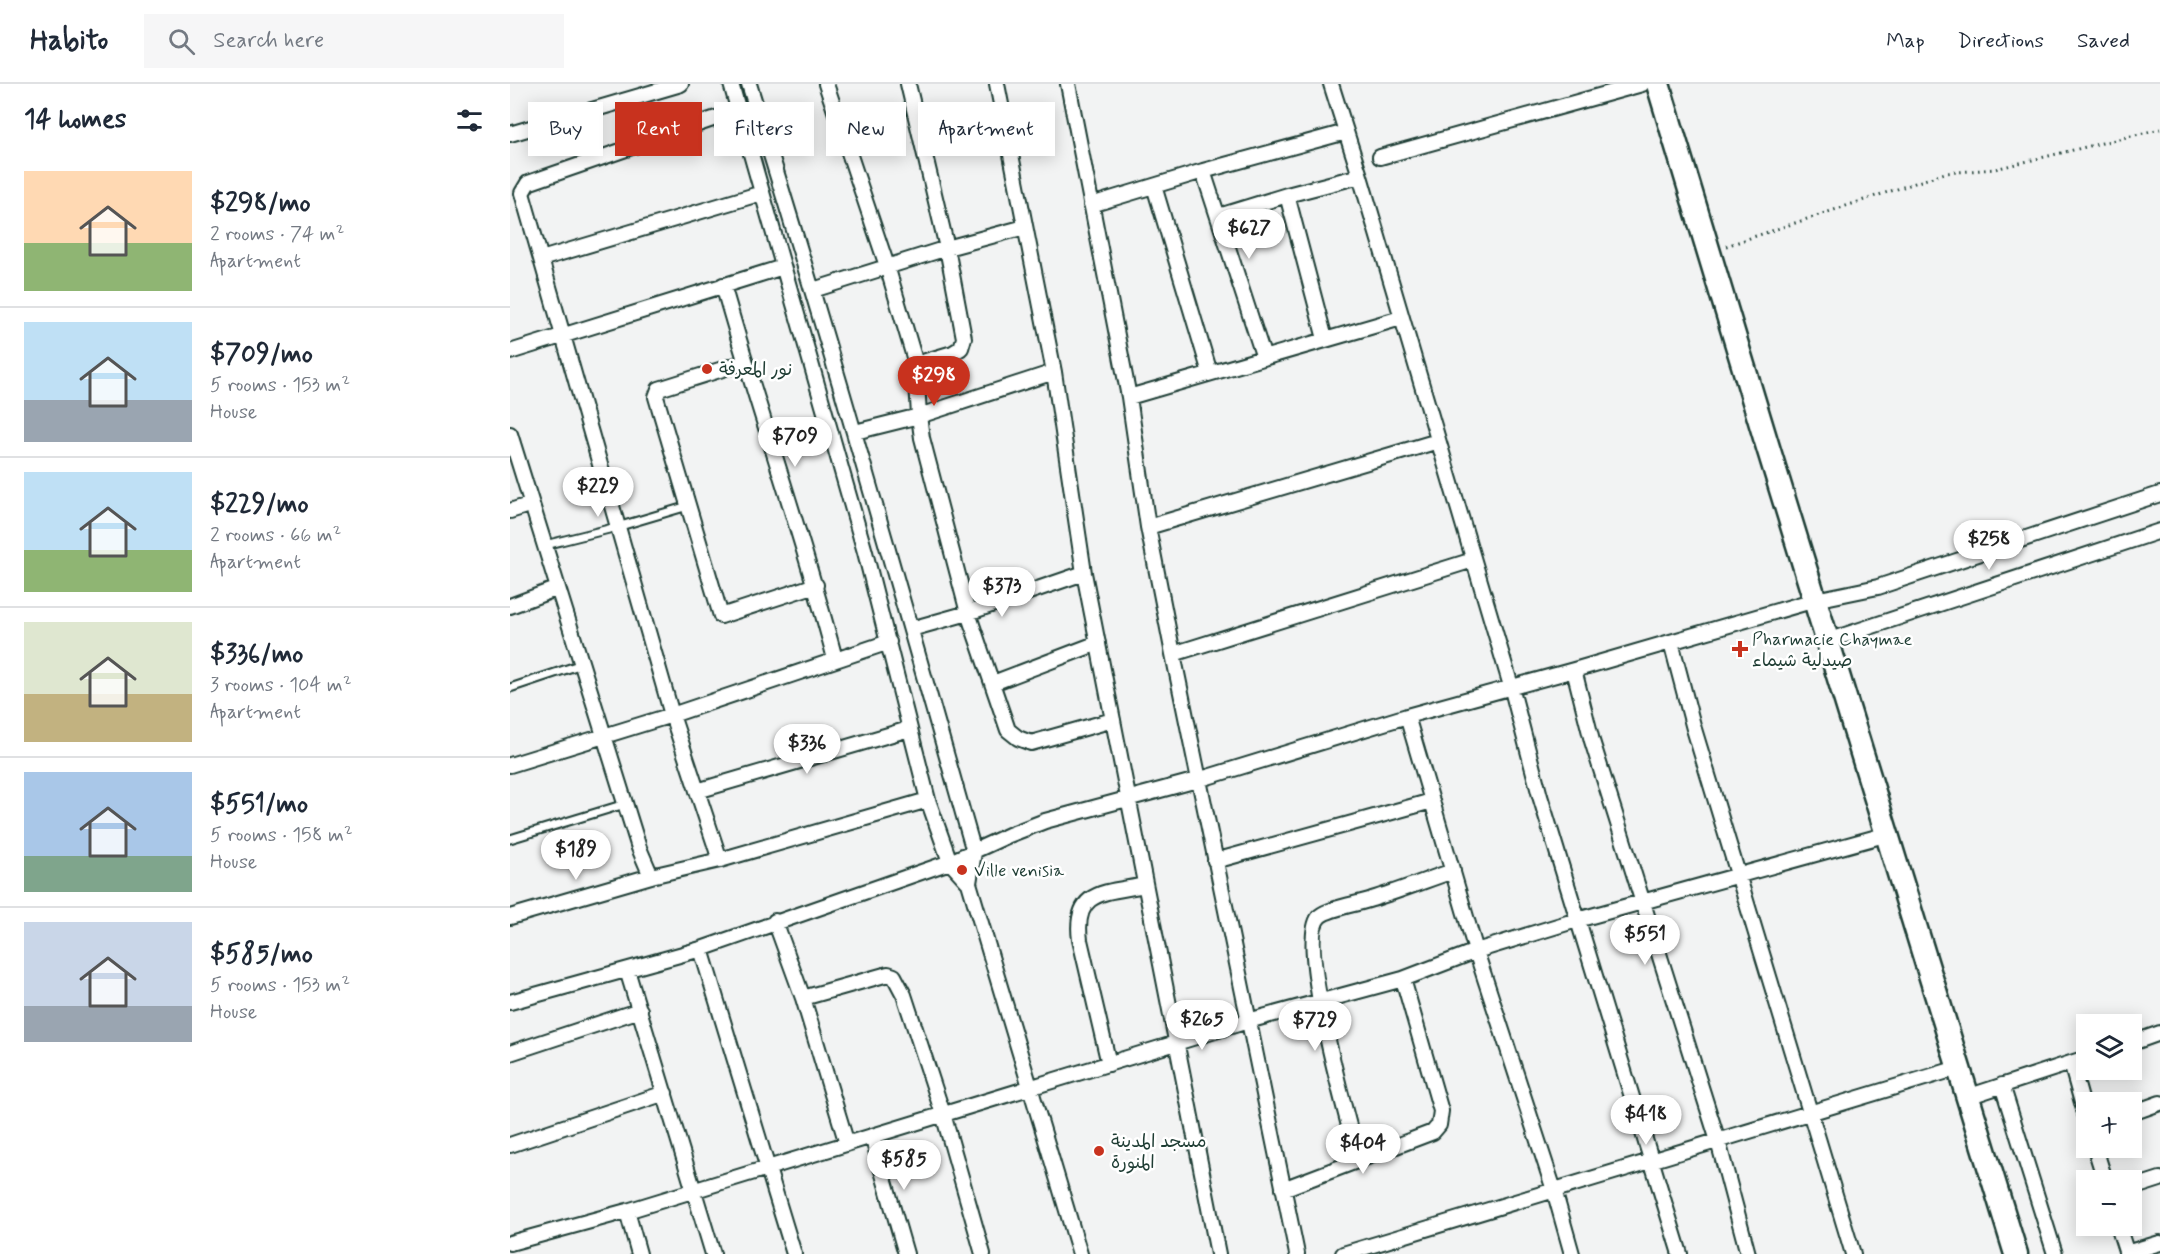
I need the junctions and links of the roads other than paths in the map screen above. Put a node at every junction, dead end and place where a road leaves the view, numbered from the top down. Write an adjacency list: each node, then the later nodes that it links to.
1 (681, 84): 14 (street)
2 (731, 84): 11 (street)
3 (749, 84): 30 (street)
4 (826, 84): 27 (street)
5 (908, 84): 25 (street)
6 (997, 84): 24 (street)
7 (1068, 84): 22 (street)
8 (1331, 84): 13 (street)
9 (1642, 84): 16 (street)
10 (1658, 84): 57 (main road)
11 (737, 102)
12 (714, 119): 26 (street)
13 (1346, 132): 17 (street); 18 (street)
14 (510, 134)
15 (752, 156): 20 (street)
16 (1380, 157)
17 (1203, 171): 19 (street); 23 (street)
18 (1360, 176): 21 (street); 31 (street)
19 (1154, 186): 22 (street); 39 (street)
20 (762, 193): 26 (street); 28 (street)
21 (1287, 195): 23 (street); 33 (street)
22 (1091, 205): 40 (street)
23 (1219, 216): 35 (street)
24 (1025, 227): 25 (street); 38 (street)
25 (947, 248): 27 (street); 37 (street)
26 (541, 260): 32 (street)
27 (887, 266): 30 (street); 37 (street)
28 (783, 267): 29 (street); 62 (street)
29 (723, 285): 32 (street); 36 (street)
30 (813, 290): 42 (street)
31 (1401, 318): 33 (street); 44 (street)
32 (562, 336): 34 (street); 49 (street)
33 (1325, 339): 35 (street)
34 (510, 352)
35 (1264, 358): 39 (street)
36 (744, 362): 47 (street); 55 (street)
37 (916, 364): 41 (street)
38 (1054, 372): 41 (street); 54 (street)
39 (1210, 373): 40 (street)
40 (1129, 397): 50 (street)
41 (919, 416): 42 (street); 59 (street)
42 (855, 432): 60 (street)
43 (510, 434): 46 (street)
44 (1438, 441): 50 (street); 53 (street)
45 (2160, 494): 57 (street)
46 (532, 504): 48 (street); 52 (street)
47 (688, 506): 49 (lane); 55 (street)
48 (510, 511)
49 (617, 527): 52 (lane); 72 (street)
50 (1149, 527): 65 (street)
51 (2160, 531): 61 (street)
52 (545, 545): 56 (street)
53 (1473, 560): 65 (street); 70 (street)
54 (1084, 573): 59 (street); 64 (street)
55 (816, 585): 66 (street)
56 (558, 588): 58 (street); 67 (street)
57 (1815, 600): 61 (main road); 63 (street)
58 (510, 606)
59 (968, 613): 60 (street); 69 (street)
60 (911, 629): 86 (street)
61 (1827, 641): 84 (main road)
62 (889, 642): 66 (street); 75 (street)
63 (1671, 642): 68 (street); 91 (street)
64 (1098, 643): 69 (street); 74 (street)
65 (1173, 654): 78 (street)
66 (835, 659): 72 (street)
67 (582, 664): 71 (lane); 76 (street)
68 (1574, 670): 70 (street); 95 (street)
69 (993, 683): 74 (street)
70 (1510, 686): 73 (street); 97 (street)
71 (510, 688)
72 (672, 715): 76 (street); 79 (street)
73 (1407, 716): 78 (street); 82 (street)
74 (1113, 720): 80 (street)
75 (909, 729): 79 (street); 81 (street)
76 (604, 735): 77 (street); 83 (street)
77 (510, 765)
78 (1201, 779): 80 (street); 88 (street)
79 (697, 791): 87 (street)
80 (1128, 799): 86 (street); 94 (street)
81 (928, 800): 87 (street); 89 (street)
82 (1432, 801): 88 (street); 90 (street)
83 (625, 804): 85 (lane); 92 (street)
84 (1888, 834): 91 (street); 115 (main road)
85 (510, 839)
86 (974, 852): 89 (street); 93 (street)
87 (720, 860): 92 (street)
88 (1215, 861): 107 (street)
89 (950, 862): 93 (street); 98 (street)
90 (1453, 871): 100 (street); 105 (street)
91 (1739, 875): 95 (street); 123 (street)
92 (651, 876): 96 (street)
93 (969, 883): 117 (street)
94 (1145, 885): 110 (street); 114 (street)
95 (1641, 904): 97 (street); 126 (street)
96 (510, 917)
97 (1577, 920): 100 (street); 130 (street)
98 (775, 921): 99 (street); 103 (street)
99 (701, 949): 101 (street); 131 (street)
100 (1476, 951): 102 (street); 135 (street)
101 (627, 970): 104 (street); 106 (street)
102 (1403, 979): 105 (street); 129 (street)
103 (803, 998): 124 (street); 127 (street)
104 (510, 1002)
105 (1319, 1003): 107 (street); 129 (street)
106 (640, 1010): 111 (street); 119 (street)
107 (1248, 1021): 110 (street); 134 (street)
108 (2160, 1033): 109 (street)
109 (2142, 1039)
110 (1177, 1043): 114 (street); 148 (street)
111 (510, 1053)
112 (2076, 1061): 113 (street)
113 (2071, 1063): 116 (street); 118 (street)
114 (1109, 1064): 117 (street)
115 (1958, 1068): 120 (main road); 123 (street)
116 (2002, 1085): 120 (street); 156 (street)
117 (1029, 1088): 124 (street); 147 (street)
118 (2079, 1092)
119 (665, 1093): 128 (street); 136 (street)
120 (1967, 1097): 155 (main road)
121 (2160, 1103): 122 (street)
122 (2142, 1109)
123 (1811, 1112): 126 (street); 154 (street)
124 (943, 1114): 125 (street); 146 (street)
125 (872, 1136): 127 (street); 145 (street)
126 (1718, 1141): 130 (street); 153 (street)
127 (847, 1144): 131 (street)
128 (510, 1145)
129 (1358, 1160): 134 (street)
130 (1652, 1161): 135 (street); 152 (street)
131 (766, 1169): 136 (street); 144 (street)
132 (2160, 1179): 133 (street)
133 (2142, 1185)
134 (1283, 1189): 149 (street)
135 (1554, 1190): 150 (street); 151 (street)
136 (694, 1191): 137 (street); 143 (street)
137 (627, 1211): 139 (street); 142 (street)
138 (2121, 1236): 141 (street)
139 (510, 1243)
140 (2160, 1243): 141 (street)
141 (2126, 1253)
142 (639, 1254)
143 (713, 1254)
144 (794, 1254)
145 (906, 1254)
146 (983, 1254)
147 (1080, 1254)
148 (1218, 1254)
149 (1297, 1254)
150 (1343, 1254)
151 (1572, 1254)
152 (1680, 1254)
153 (1748, 1254)
154 (1853, 1254)
155 (2016, 1254)
156 (2055, 1254)

